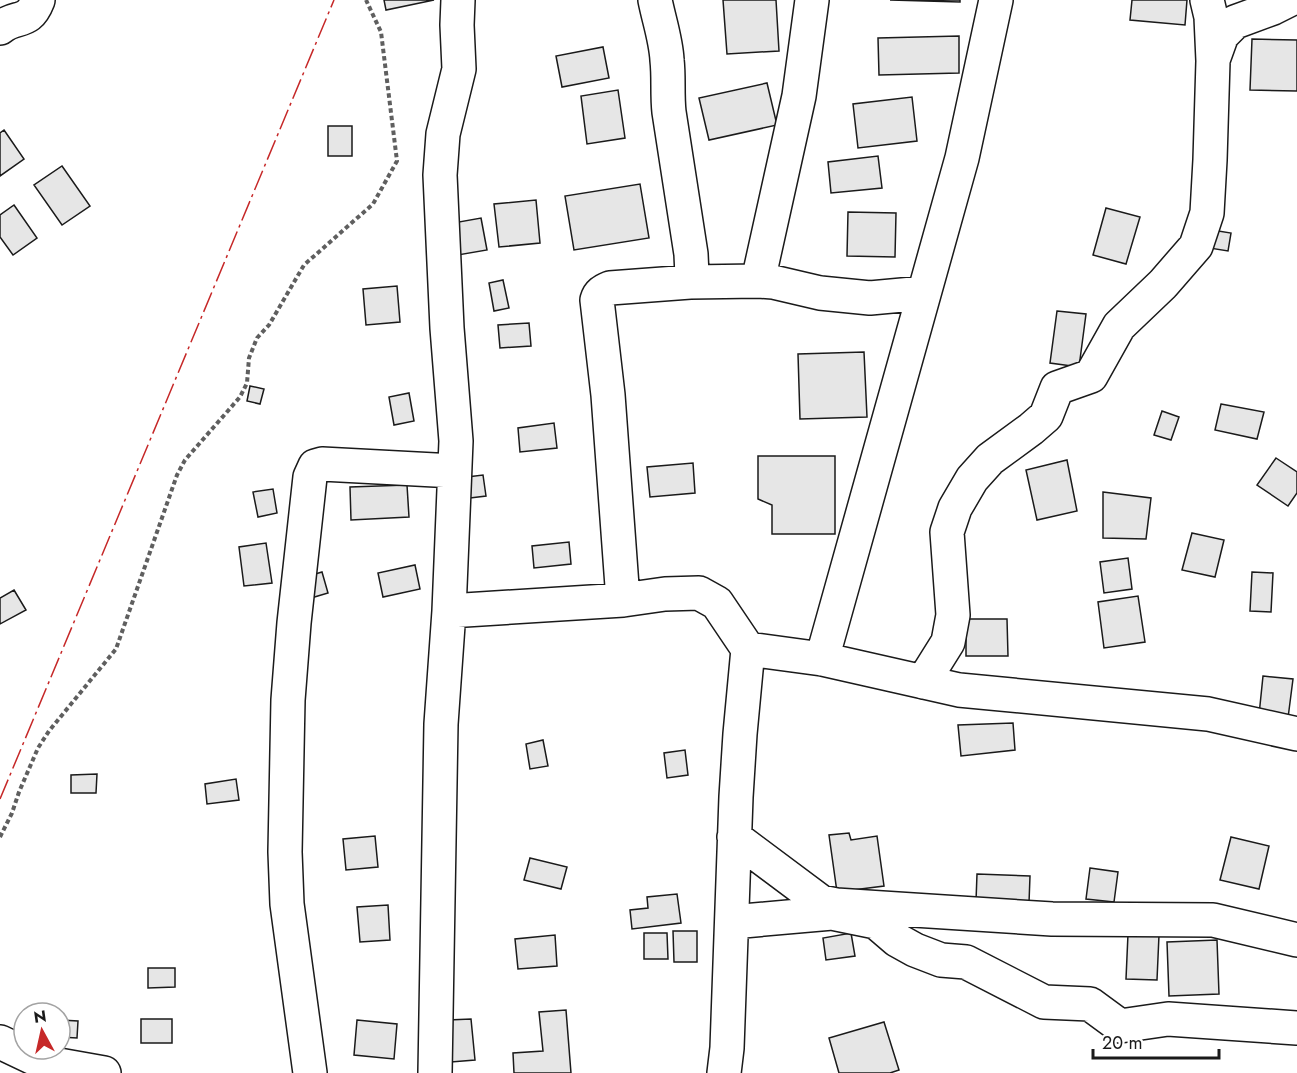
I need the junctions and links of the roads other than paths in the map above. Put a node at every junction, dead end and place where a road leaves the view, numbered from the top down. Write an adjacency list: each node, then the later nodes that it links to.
1 (38, 0): 8 (street)
2 (458, 0): 13 (street)
3 (655, 0): 11 (street)
4 (812, 0): 10 (street)
5 (996, 0): 12 (street)
6 (1207, 0): 9 (street)
7 (1288, 0): 9 (street)
8 (0, 28)
9 (1213, 61): 18 (street)
10 (758, 281): 11 (street); 12 (street)
11 (690, 282): 14 (street)
12 (924, 293): 17 (street)
13 (454, 471): 15 (street); 26 (street)
14 (623, 600): 15 (street); 16 (street)
15 (449, 611): 27 (street)
16 (748, 649): 17 (street); 20 (street)
17 (822, 659): 18 (street)
18 (923, 682): 19 (street)
19 (1297, 734)
20 (734, 837): 21 (street); 22 (street)
21 (732, 922): 23 (street); 28 (street)
22 (1297, 940)
23 (1297, 1028)
24 (0, 1042): 25 (street)
25 (104, 1073)
26 (310, 1073)
27 (435, 1073)
28 (724, 1073)

